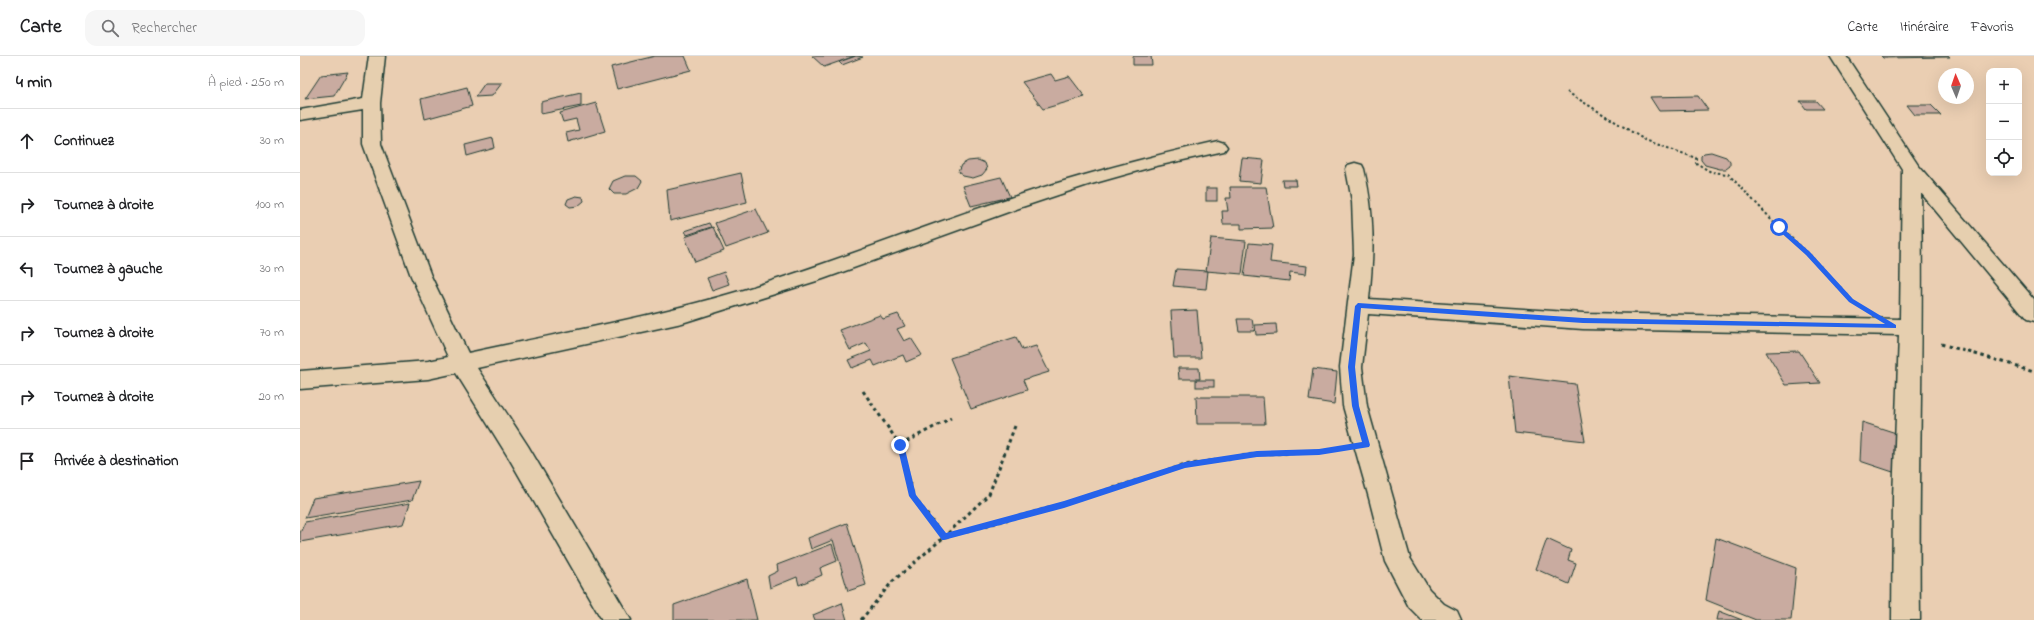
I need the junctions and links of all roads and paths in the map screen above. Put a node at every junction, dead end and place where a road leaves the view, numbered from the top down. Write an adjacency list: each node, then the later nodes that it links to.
1 (377, 56): 4 (street)
2 (1838, 56): 8 (street)
3 (1567, 92): 9 (path)
4 (371, 102): 5 (street); 13 (street)
5 (300, 115)
6 (1218, 147): 13 (street)
7 (1355, 169): 10 (street)
8 (1911, 169): 11 (street); 12 (street)
9 (1851, 300)
10 (1358, 306): 12 (street); 20 (street)
11 (2034, 314)
12 (1911, 330): 14 (path); 25 (street)
13 (461, 362): 15 (street); 22 (street)
14 (2034, 371)
15 (300, 380)
16 (863, 391): 19 (path)
17 (952, 418): 19 (path)
18 (1015, 426): 21 (path)
19 (900, 445): 21 (path)
20 (1367, 445): 21 (path); 24 (street)
21 (944, 537): 23 (path)
22 (617, 620)
23 (861, 620)
24 (1447, 620)
25 (1906, 620)

